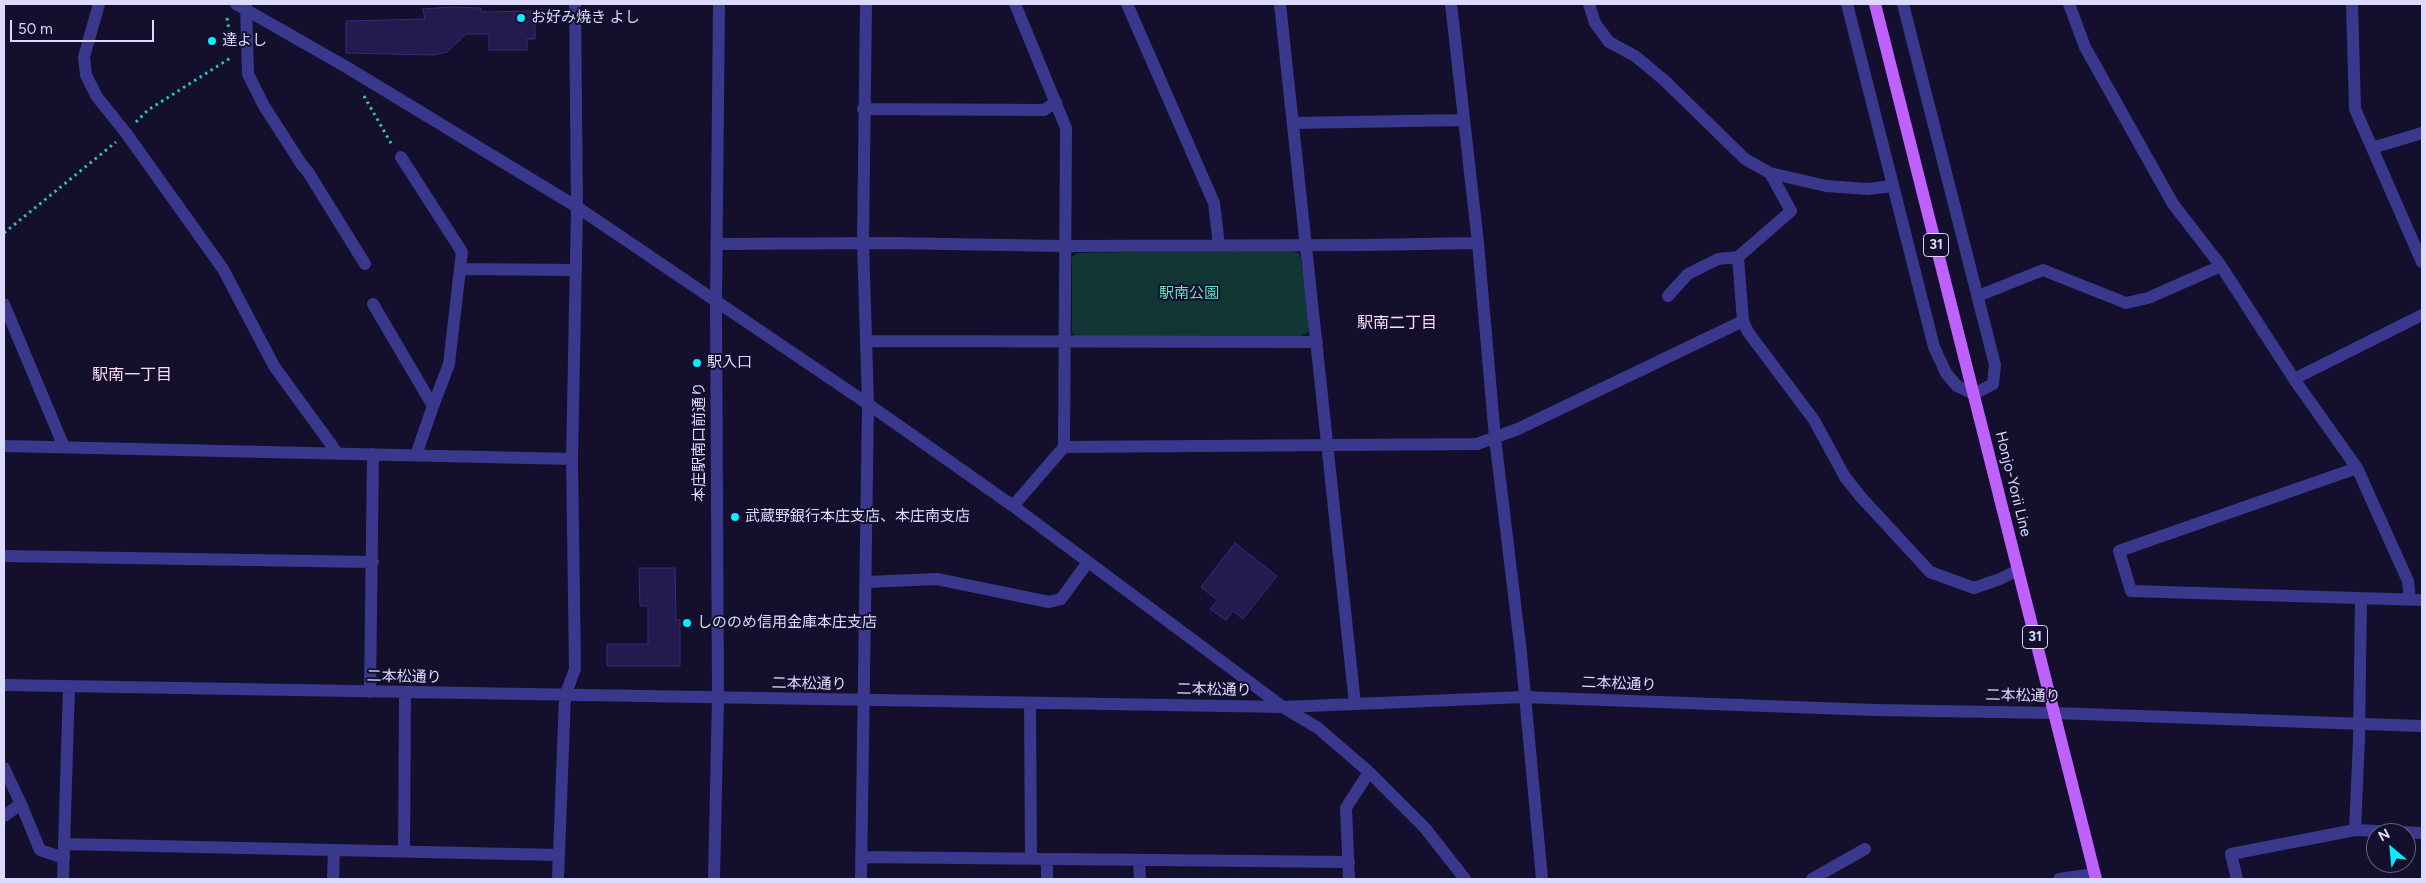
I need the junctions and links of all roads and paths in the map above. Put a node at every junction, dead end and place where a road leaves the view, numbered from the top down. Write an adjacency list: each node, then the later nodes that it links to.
1 (100, 4): 58 (street)
2 (575, 4): 26 (street)
3 (719, 4): 29 (street, 本庄駅南口前通り)
4 (866, 4): 18 (street)
5 (1015, 4): 17 (street)
6 (1127, 4): 30 (street)
7 (1280, 4): 20 (street)
8 (1451, 4): 19 (street)
9 (1589, 4): 24 (street)
10 (1847, 4): 25 (street)
11 (1875, 4): 50 (main road, Honjo-Yorii Line / 31)
12 (1903, 4): 40 (street)
13 (2069, 4): 36 (street)
14 (2352, 4): 22 (street)
15 (243, 6): 26 (street); 35 (street)
16 (363, 94): 23 (path)
17 (1056, 102): 18 (street); 32 (street)
18 (863, 109): 27 (street)
19 (1463, 120): 20 (street); 28 (street)
20 (1294, 123): 31 (street)
21 (2422, 133): 22 (street)
22 (2372, 148): 34 (street)
23 (401, 157): 37 (street)
24 (1770, 173): 25 (street); 33 (street)
25 (1892, 186): 50 (street)
26 (577, 208): 38 (street); 41 (street)
27 (864, 243): 29 (street); 32 (street); 46 (street)
28 (1478, 243): 31 (street); 53 (street)
29 (718, 244): 41 (street, 本庄駅南口前通り)
30 (1219, 245): 31 (street); 32 (street)
31 (1305, 245): 48 (street)
32 (1064, 246): 47 (street)
33 (1738, 257): 39 (street); 45 (street)
34 (2422, 262)
35 (365, 264)
36 (2221, 266): 40 (street); 49 (street)
37 (460, 269): 38 (street); 52 (street)
38 (576, 270): 61 (street)
39 (1668, 296)
40 (1978, 296): 50 (street)
41 (716, 301): 51 (street); 77 (street, 本庄駅南口前通り)
42 (4, 304): 57 (street)
43 (373, 304): 52 (street)
44 (2422, 315): 49 (street)
45 (1743, 321): 53 (street); 67 (street)
46 (866, 341): 47 (street); 51 (street)
47 (1065, 341): 48 (street); 56 (street)
48 (1317, 342): 54 (street)
49 (2294, 379): 62 (street)
50 (1974, 394): 67 (main road, Honjo-Yorii Line / 31)
51 (868, 404): 63 (street); 68 (street)
52 (433, 406): 60 (street)
53 (1495, 438): 54 (street); 76 (street)
54 (1328, 445): 56 (street); 80 (street)
55 (4, 446): 57 (street)
56 (1064, 447): 63 (street)
57 (64, 448): 58 (street)
58 (338, 454): 59 (street)
59 (373, 454): 60 (street); 65 (street)
60 (416, 455): 61 (street)
61 (572, 459): 75 (street)
62 (2357, 468): 69 (street); 70 (street)
63 (1013, 506): 66 (street)
64 (4, 556): 65 (street)
65 (373, 562): 73 (street)
66 (1088, 562): 68 (street); 81 (street)
67 (2018, 570): 82 (main road, Honjo-Yorii Line / 31)
68 (866, 582): 78 (street)
69 (2361, 600): 70 (street); 83 (street)
70 (2416, 600)
71 (4, 685): 72 (street, 二本松通り)
72 (69, 688): 73 (street, 二本松通り); 91 (street)
73 (370, 692): 74 (street, 二本松通り)
74 (405, 693): 75 (street, 二本松通り); 94 (street)
75 (565, 696): 77 (street, 二本松通り); 95 (street)
76 (1524, 697): 80 (street, 二本松通り); 82 (street, 二本松通り); 112 (street)
77 (718, 698): 78 (street, 二本松通り); 106 (street, 本庄駅南口前通り)
78 (864, 701): 79 (street, 二本松通り); 96 (street)
79 (1030, 703): 81 (street, 二本松通り); 98 (street)
80 (1355, 704): 81 (street, 二本松通り)
81 (1284, 707): 86 (street)
82 (2054, 713): 83 (street, 二本松通り); 102 (main road, Honjo-Yorii Line / 31)
83 (2360, 724): 84 (street, 二本松通り); 89 (street)
84 (2422, 726)
85 (4, 768): 87 (street)
86 (1368, 772): 101 (street); 111 (street)
87 (21, 804): 88 (street); 97 (street)
88 (4, 816)
89 (2354, 830): 90 (street); 115 (street)
90 (2422, 833)
91 (64, 844): 93 (street); 97 (street)
92 (1865, 849): 113 (street)
93 (334, 850): 94 (street); 104 (street)
94 (404, 852): 95 (street)
95 (558, 855): 105 (street)
96 (861, 857): 98 (street); 107 (street)
97 (64, 858): 103 (street)
98 (1031, 858): 99 (street)
99 (1047, 859): 100 (street); 108 (street)
100 (1139, 860): 101 (street); 109 (street)
101 (1349, 862): 110 (street)
102 (2095, 876): 114 (street)
103 (63, 879)
104 (333, 879)
105 (558, 879)
106 (714, 879)
107 (861, 879)
108 (1047, 879)
109 (1140, 879)
110 (1349, 879)
111 (1465, 879)
112 (1542, 879)
113 (1812, 879)
114 (2059, 879)
115 (2237, 879)

